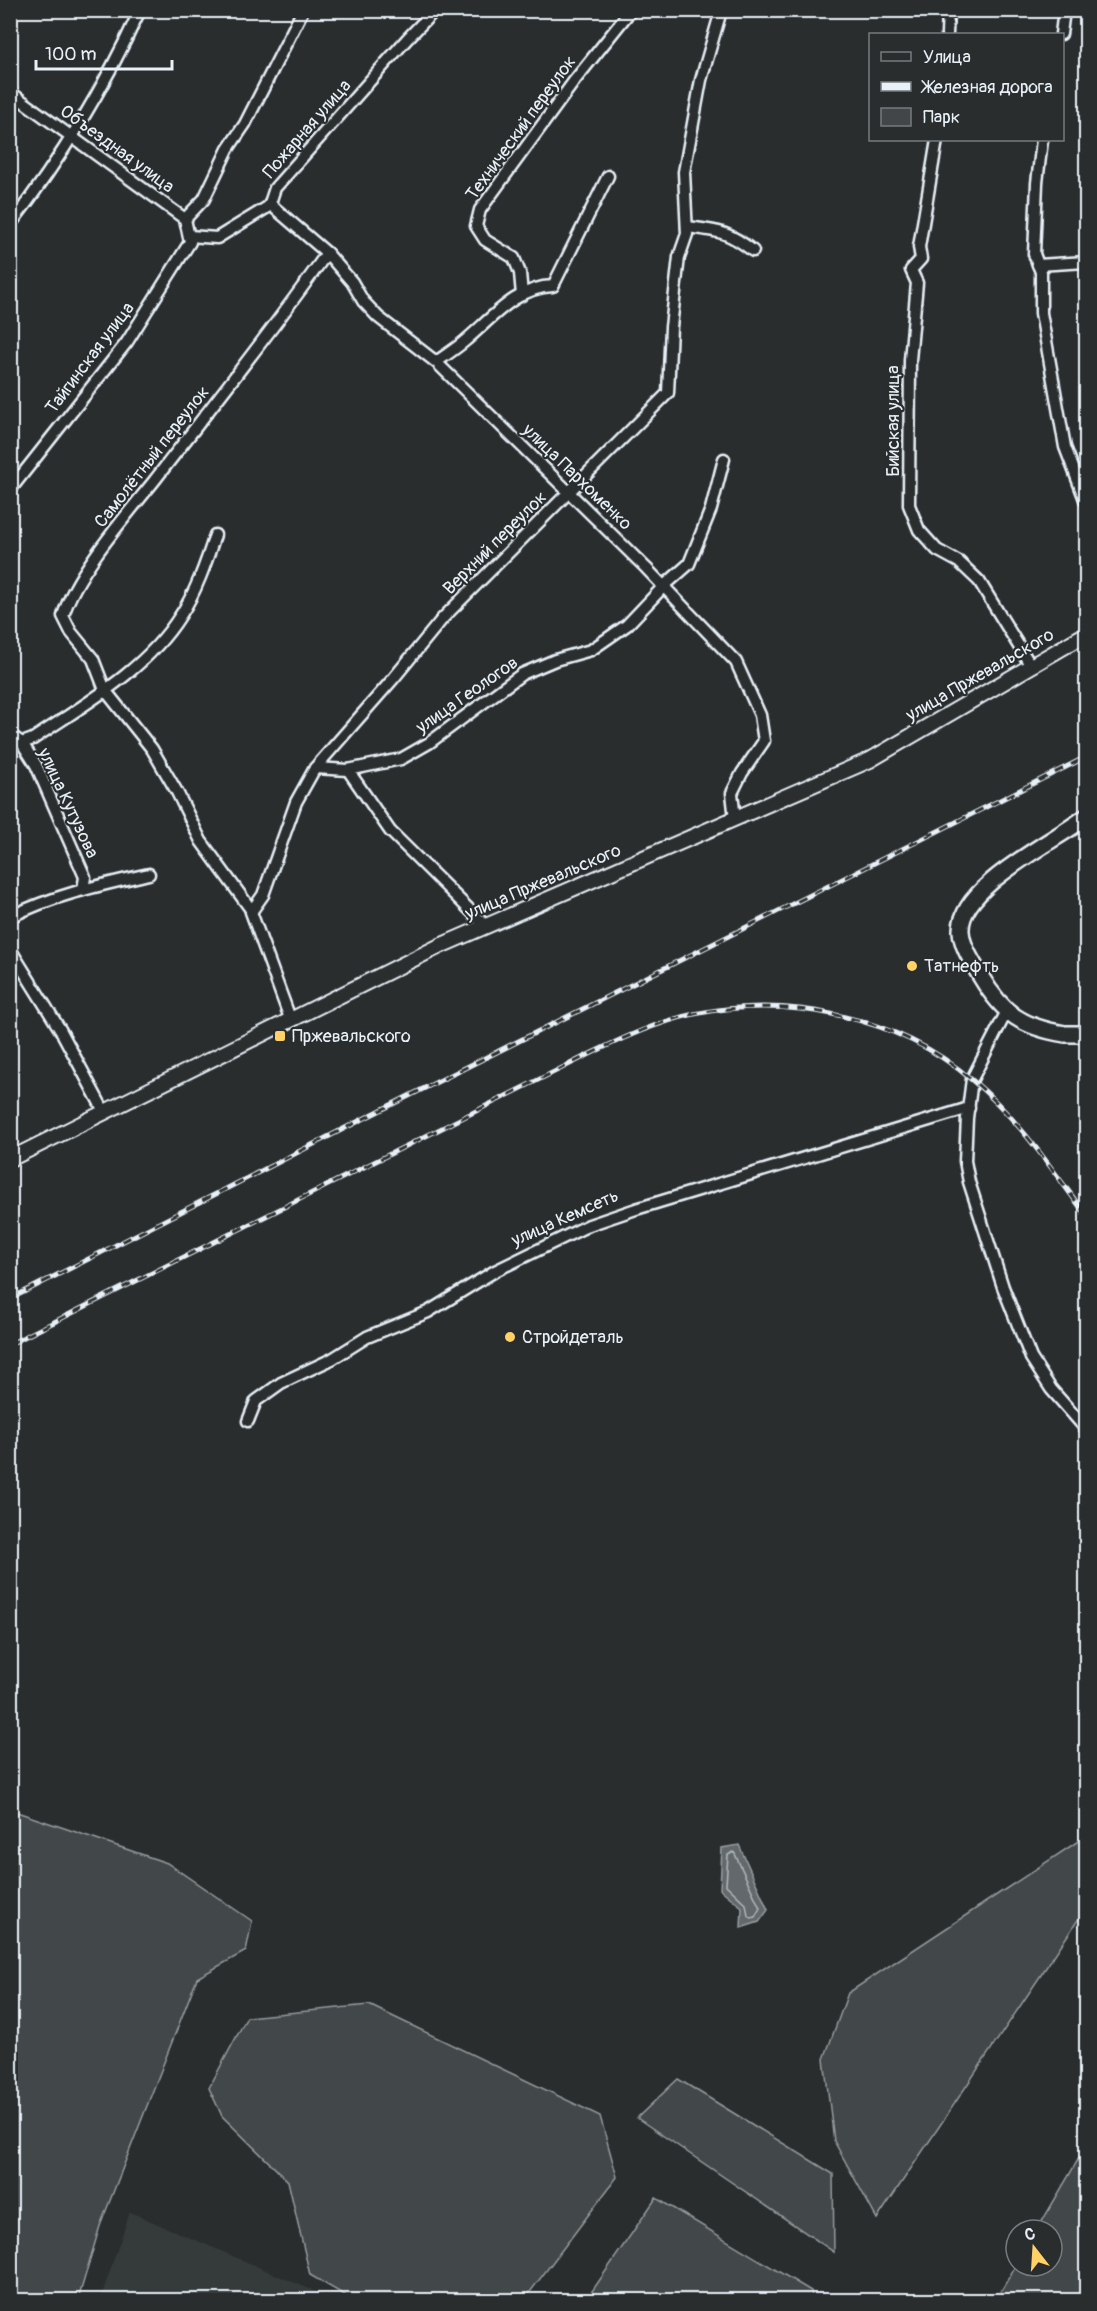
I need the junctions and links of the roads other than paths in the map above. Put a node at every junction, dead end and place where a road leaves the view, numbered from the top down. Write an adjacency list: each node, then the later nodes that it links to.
1 (140, 10): 11 (street)
2 (303, 10): 16 (street)
3 (435, 10): 15 (street, Пожарная улица)
4 (631, 10): 24 (street, Технический переулок)
5 (948, 10): 8 (street)
6 (1064, 10): 9 (street)
7 (721, 11): 18 (street, Верхний переулок)
8 (947, 33)
9 (1061, 33)
10 (10, 92): 11 (street, Объездная улица)
11 (72, 136): 16 (street, Объездная улица); 17 (street)
12 (938, 141): 33 (street, Бийская улица)
13 (1042, 141): 23 (street)
14 (608, 176): 24 (street)
15 (269, 206): 19 (street, Пожарная улица); 21 (street, улица Пархоменко)
16 (185, 219): 19 (street)
17 (10, 225)
18 (687, 227): 20 (street); 28 (street, Верхний переулок)
19 (189, 239): 27 (street, Тайгинская улица)
20 (753, 252)
21 (327, 253): 25 (street, улица Пархоменко); 34 (street, Самолётный переулок)
22 (1086, 262): 23 (street)
23 (1038, 265): 29 (street)
24 (522, 296): 25 (street)
25 (436, 362): 28 (street, улица Пархоменко)
26 (724, 459): 31 (street, улица Геологов)
27 (10, 489)
28 (569, 493): 31 (street, улица Пархоменко); 37 (street, Верхний переулок)
29 (1086, 502)
30 (214, 536): 34 (street)
31 (664, 586): 38 (street, улица Геологов); 40 (street, улица Пархоменко)
32 (1086, 634): 33 (street, улица Пржевальского)
33 (1031, 666): 40 (street, улица Пржевальского)
34 (105, 690): 36 (street); 43 (street, Самолётный переулок)
35 (10, 735): 36 (street, улица Кутузова)
36 (22, 743): 42 (street, улица Кутузова)
37 (315, 768): 38 (street, улица Геологов); 43 (street)
38 (348, 770): 45 (street)
39 (1086, 818): 47 (main road)
40 (735, 819): 45 (street, улица Пржевальского)
41 (149, 874): 42 (street)
42 (83, 890): 44 (street)
43 (252, 912): 48 (street, Самолётный переулок)
44 (10, 917)
45 (486, 926): 48 (street, улица Пржевальского)
46 (10, 949): 50 (street)
47 (1007, 1011): 49 (main road, bridge); 51 (street)
48 (291, 1021): 50 (street, улица Пржевальского)
49 (1086, 1034)
50 (105, 1113): 52 (street, улица Пржевальского)
51 (968, 1113): 53 (street, улица Кемсеть); 54 (street)
52 (10, 1159)
53 (248, 1421)
54 (1086, 1429)

